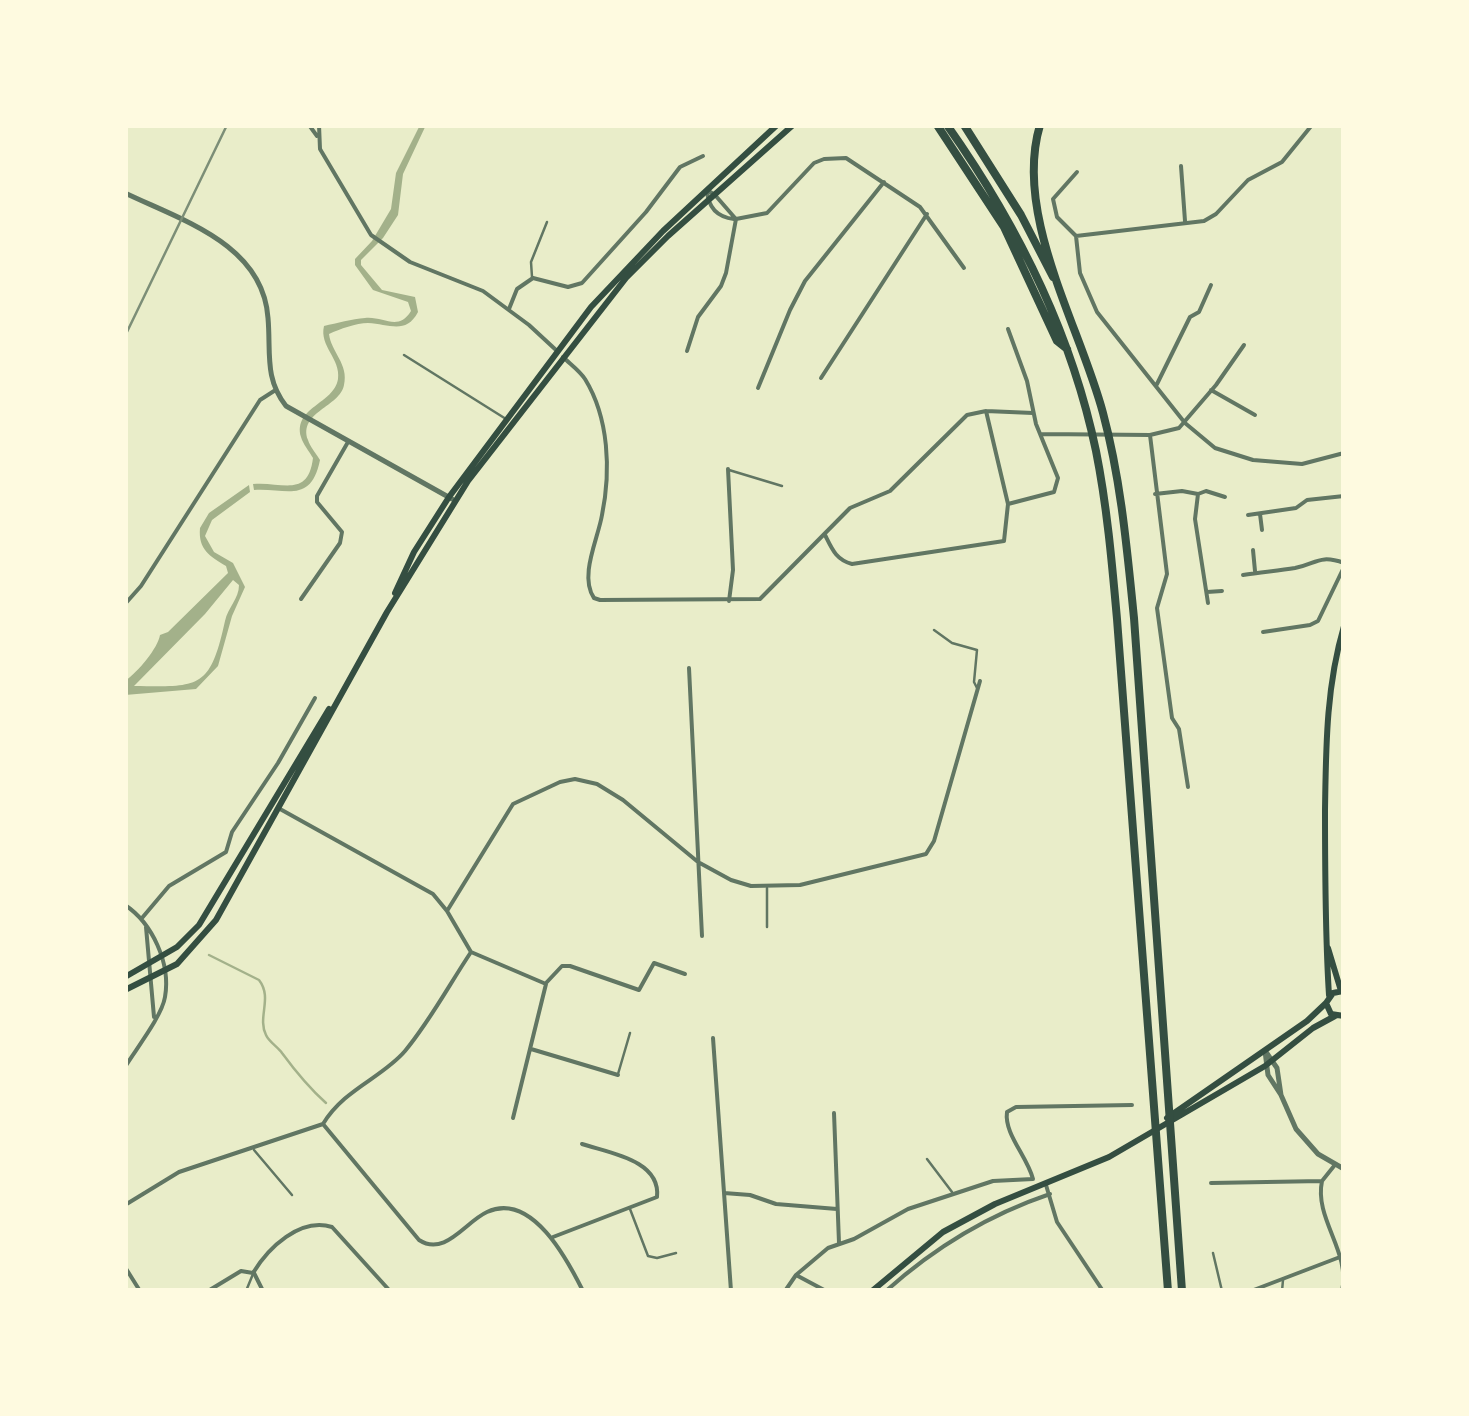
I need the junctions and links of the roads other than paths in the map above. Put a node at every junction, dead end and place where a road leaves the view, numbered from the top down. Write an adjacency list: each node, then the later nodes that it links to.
1 (308, 125): 10 (street)
2 (319, 125): 10 (street)
3 (777, 125): 15 (main road)
4 (793, 125): 17 (main road)
5 (938, 125): 31 (highway)
6 (947, 125): 31 (highway)
7 (964, 125): 28 (highway)
8 (1040, 125): 28 (highway)
9 (1312, 125): 22 (street)
10 (317, 136): 27 (street)
11 (703, 156): 25 (street)
12 (1182, 166): 22 (street)
13 (1077, 172): 23 (street)
14 (884, 182): 19 (street); 20 (street); 37 (street)
15 (706, 190): 17 (street); 18 (street); 34 (main road)
16 (125, 194): 39 (street)
17 (716, 195): 18 (main road); 20 (street)
18 (708, 202): 20 (street); 34 (main road)
19 (928, 214): 24 (street); 35 (street)
20 (736, 219): 32 (street)
21 (546, 222): 25 (lane)
22 (1185, 223): 23 (street)
23 (1076, 236): 36 (street)
24 (964, 268)
25 (533, 278): 27 (street)
26 (1211, 285): 36 (street)
27 (510, 309): 34 (street)
28 (1068, 309): 158 (highway)
29 (1008, 329): 41 (street)
30 (1244, 345): 38 (street)
31 (1068, 350): 157 (highway)
32 (688, 351)
33 (404, 355): 43 (lane)
34 (560, 355): 43 (main road); 68 (street)
35 (822, 378)
36 (1158, 384): 44 (street)
37 (758, 388)
38 (1211, 390): 42 (street); 44 (street)
39 (274, 391): 47 (street); 70 (street)
40 (986, 412): 41 (street); 56 (street); 60 (street)
41 (1033, 413): 45 (street)
42 (1254, 415)
43 (509, 422): 55 (main road)
44 (1186, 422): 46 (street); 48 (street)
45 (1040, 434): 46 (street); 56 (street)
46 (1150, 435): 51 (street)
47 (348, 442): 55 (street); 67 (street)
48 (1344, 453)
49 (728, 469): 50 (lane); 68 (street)
50 (782, 486)
51 (1155, 494): 52 (street); 80 (street)
52 (1198, 494): 54 (street); 66 (street)
53 (1344, 496): 57 (street)
54 (1224, 497)
55 (451, 499): 79 (main road)
56 (1008, 504): 60 (street)
57 (1260, 513): 58 (street); 59 (street)
58 (1248, 514)
59 (1262, 530)
60 (825, 535): 68 (street)
61 (1253, 550): 63 (street)
62 (1344, 565): 63 (street); 73 (street)
63 (1255, 573): 64 (street)
64 (1243, 575)
65 (1222, 591): 66 (street)
66 (1207, 592): 69 (street)
67 (302, 599)
68 (729, 601)
69 (1208, 602)
70 (125, 604)
71 (1344, 626): 91 (main road)
72 (934, 630): 76 (lane)
73 (1263, 632)
74 (689, 668): 83 (street)
75 (980, 681): 76 (street)
76 (978, 689): 84 (street)
77 (314, 698): 78 (street)
78 (278, 763): 79 (street); 87 (street)
79 (294, 772): 81 (main road); 82 (main road)
80 (1188, 788)
81 (270, 803): 82 (street); 92 (main road)
82 (279, 808): 86 (street); 96 (main road)
83 (698, 862): 84 (street); 86 (street); 89 (street)
84 (767, 887): 88 (lane)
85 (125, 905): 87 (street)
86 (447, 911): 93 (street)
87 (144, 921): 90 (street); 95 (street)
88 (767, 927)
89 (702, 936)
90 (156, 942): 92 (street); 94 (street)
91 (1326, 942): 102 (main road); 103 (main road)
92 (177, 947): 94 (main road)
93 (471, 952): 100 (street); 119 (street)
94 (160, 959): 95 (main road); 96 (street)
95 (150, 964): 98 (main road); 99 (street)
96 (163, 972): 99 (main road); 106 (street)
97 (685, 974): 100 (street)
98 (125, 977)
99 (151, 978): 101 (main road); 106 (street)
100 (546, 984): 109 (street)
101 (125, 990)
102 (1342, 991): 103 (main road)
103 (1328, 999): 104 (main road); 110 (main road)
104 (1334, 1016): 105 (main road); 111 (main road)
105 (1344, 1016)
106 (154, 1017): 113 (street)
107 (630, 1032): 114 (lane)
108 (713, 1038): 130 (street)
109 (531, 1049): 114 (street); 118 (street)
110 (1266, 1051): 111 (street); 112 (street); 120 (main road)
111 (1274, 1060): 112 (main road); 115 (street)
112 (1265, 1066): 115 (street); 120 (main road)
113 (125, 1067)
114 (618, 1075)
115 (1281, 1095): 124 (street)
116 (1132, 1105): 131 (street)
117 (834, 1113): 135 (street)
118 (513, 1118)
119 (323, 1124): 122 (street); 136 (street)
120 (1150, 1132): 128 (main road)
121 (582, 1144): 134 (street)
122 (252, 1148): 129 (lane); 133 (street)
123 (927, 1160): 131 (lane)
124 (1334, 1165): 125 (street); 126 (street)
125 (1344, 1170)
126 (1322, 1181): 127 (street); 140 (street)
127 (1211, 1182)
128 (1046, 1185): 132 (street); 154 (main road)
129 (292, 1194)
130 (724, 1194): 135 (street); 151 (street)
131 (952, 1194): 137 (street)
132 (1050, 1194): 155 (street); 156 (street)
133 (125, 1205)
134 (629, 1208): 136 (street); 138 (lane)
135 (837, 1209): 137 (street)
136 (553, 1237): 150 (street)
137 (839, 1244): 143 (street)
138 (676, 1253)
139 (1213, 1253): 159 (lane)
140 (1340, 1257): 144 (street); 162 (street)
141 (125, 1267): 145 (street)
142 (254, 1273): 146 (street); 147 (lane); 148 (street); 149 (street)
143 (796, 1274): 152 (street); 153 (street)
144 (1284, 1278): 160 (street); 161 (lane)
145 (140, 1291)
146 (208, 1291)
147 (246, 1291)
148 (264, 1291)
149 (390, 1291)
150 (583, 1291)
151 (730, 1291)
152 (786, 1291)
153 (826, 1291)
154 (872, 1291)
155 (886, 1291)
156 (1103, 1291)
157 (1168, 1291)
158 (1182, 1291)
159 (1222, 1291)
160 (1251, 1291)
161 (1282, 1291)
162 (1342, 1291)

